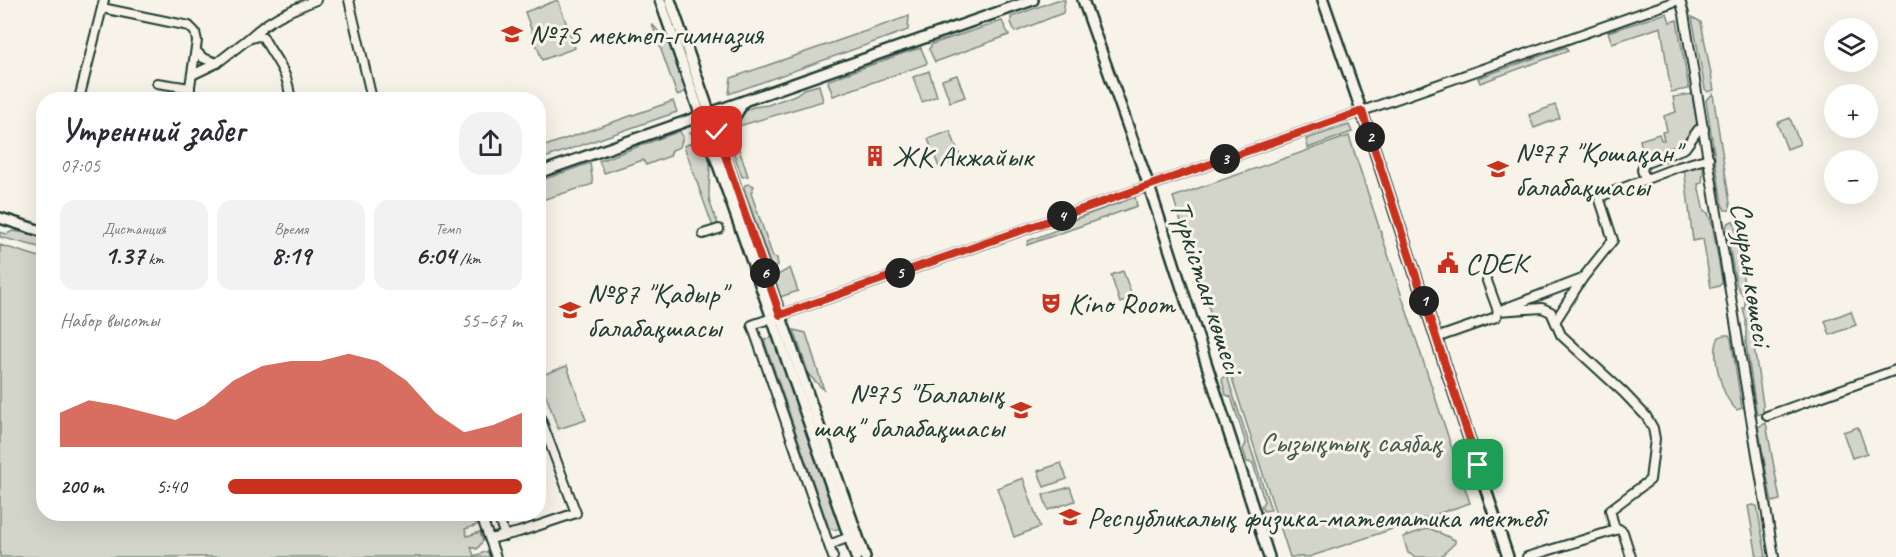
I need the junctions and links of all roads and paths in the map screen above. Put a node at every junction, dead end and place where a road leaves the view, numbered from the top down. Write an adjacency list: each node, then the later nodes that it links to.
1 (316, 0): 10 (street)
2 (349, 0): 19 (street)
3 (660, 0): 22 (main road)
4 (670, 0): 22 (main road)
5 (1033, 0): 20 (main road)
6 (1083, 0): 28 (main road, Түркістан көшесі)
7 (1323, 0): 21 (main road)
8 (1679, 0): 21 (street); 23 (street, Сауран көшесі)
9 (103, 4): 11 (street); 16 (street)
10 (248, 39): 12 (street); 18 (street)
11 (196, 51): 12 (street); 13 (street)
12 (217, 63): 13 (street)
13 (192, 75): 15 (street)
14 (157, 83): 15 (street)
15 (190, 88): 17 (street)
16 (81, 92)
17 (189, 92)
18 (290, 92)
19 (370, 92)
20 (744, 101): 22 (main road); 24 (main road)
21 (1362, 111): 28 (street); 38 (main road)
22 (705, 114): 24 (main road); 26 (main road); 36 (main road)
23 (1704, 129): 25 (street, Сауран көшесі); 27 (street)
24 (725, 157): 36 (main road)
25 (1709, 158): 27 (street); 57 (street, Сауран көшесі)
26 (546, 170)
27 (1645, 180): 33 (street)
28 (1149, 186): 36 (street); 53 (main road, Түркістан көшесі)
29 (0, 218): 30 (main road)
30 (36, 229)
31 (719, 229): 32 (street)
32 (703, 234)
33 (1582, 279): 35 (street); 37 (street)
34 (1487, 281): 35 (street)
35 (1498, 311): 37 (street); 38 (street)
36 (776, 316): 46 (main road); 48 (street)
37 (1556, 320): 44 (street)
38 (1436, 338): 54 (main road)
39 (1896, 370): 40 (street)
40 (1767, 416)
41 (546, 434): 45 (street)
42 (483, 521): 47 (street)
43 (500, 521): 45 (street)
44 (1615, 529): 55 (street); 56 (street)
45 (505, 536): 47 (street)
46 (853, 536): 48 (street); 51 (main road); 52 (main road)
47 (490, 540): 49 (street)
48 (829, 545): 50 (street)
49 (496, 557)
50 (833, 557)
51 (856, 557)
52 (865, 557)
53 (1269, 557)
54 (1508, 557)
55 (1527, 557)
56 (1631, 557)
57 (1774, 557)

